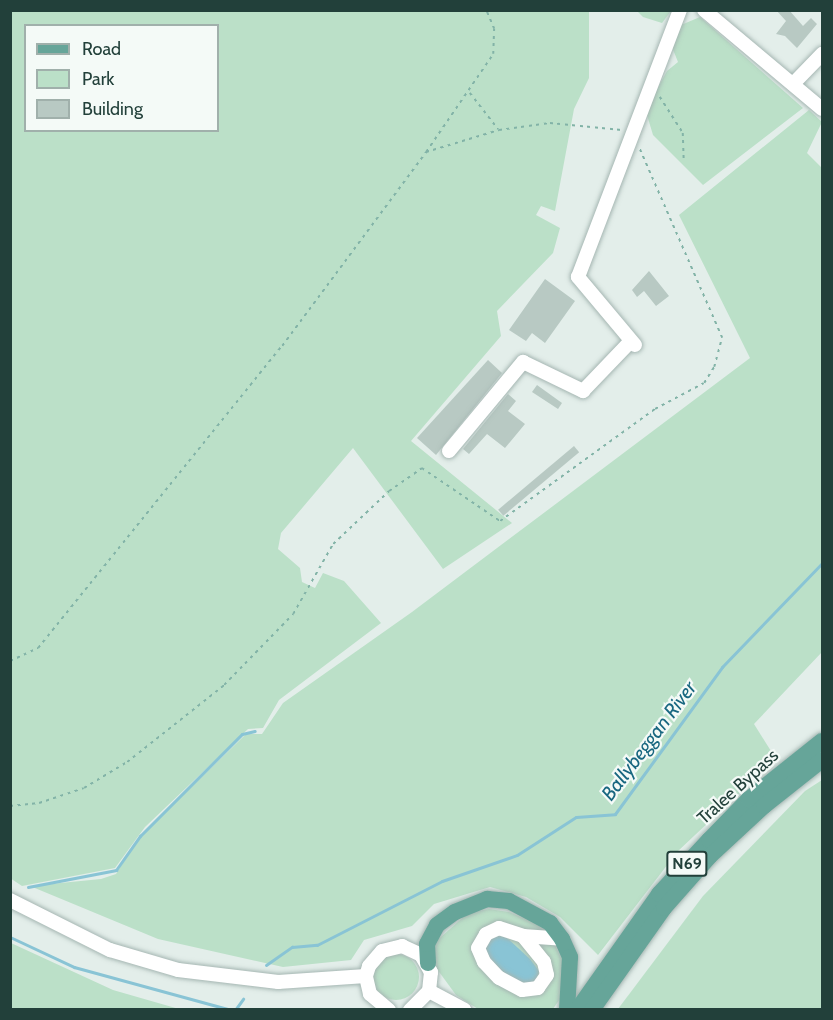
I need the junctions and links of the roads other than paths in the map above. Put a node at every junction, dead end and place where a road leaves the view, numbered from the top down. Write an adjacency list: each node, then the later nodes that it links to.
1 (680, 10): 6 (street)
2 (704, 10): 4 (street)
3 (822, 54): 4 (street)
4 (793, 84): 5 (street)
5 (822, 109)
6 (449, 451)
7 (822, 741): 19 (main road, Tralee Bypass / N69)
8 (822, 760): 20 (main road, Tralee Bypass / N69)
9 (10, 900): 13 (street)
10 (523, 936): 10 (street); 11 (street)
11 (562, 939): 12 (main road); 18 (main road)
12 (428, 963): 13 (street); 14 (street)
13 (366, 976): 15 (street)
14 (429, 992): 16 (street); 17 (street)
15 (389, 1010)
16 (410, 1010)
17 (464, 1010)
18 (567, 1010)
19 (577, 1010)
20 (592, 1010)

